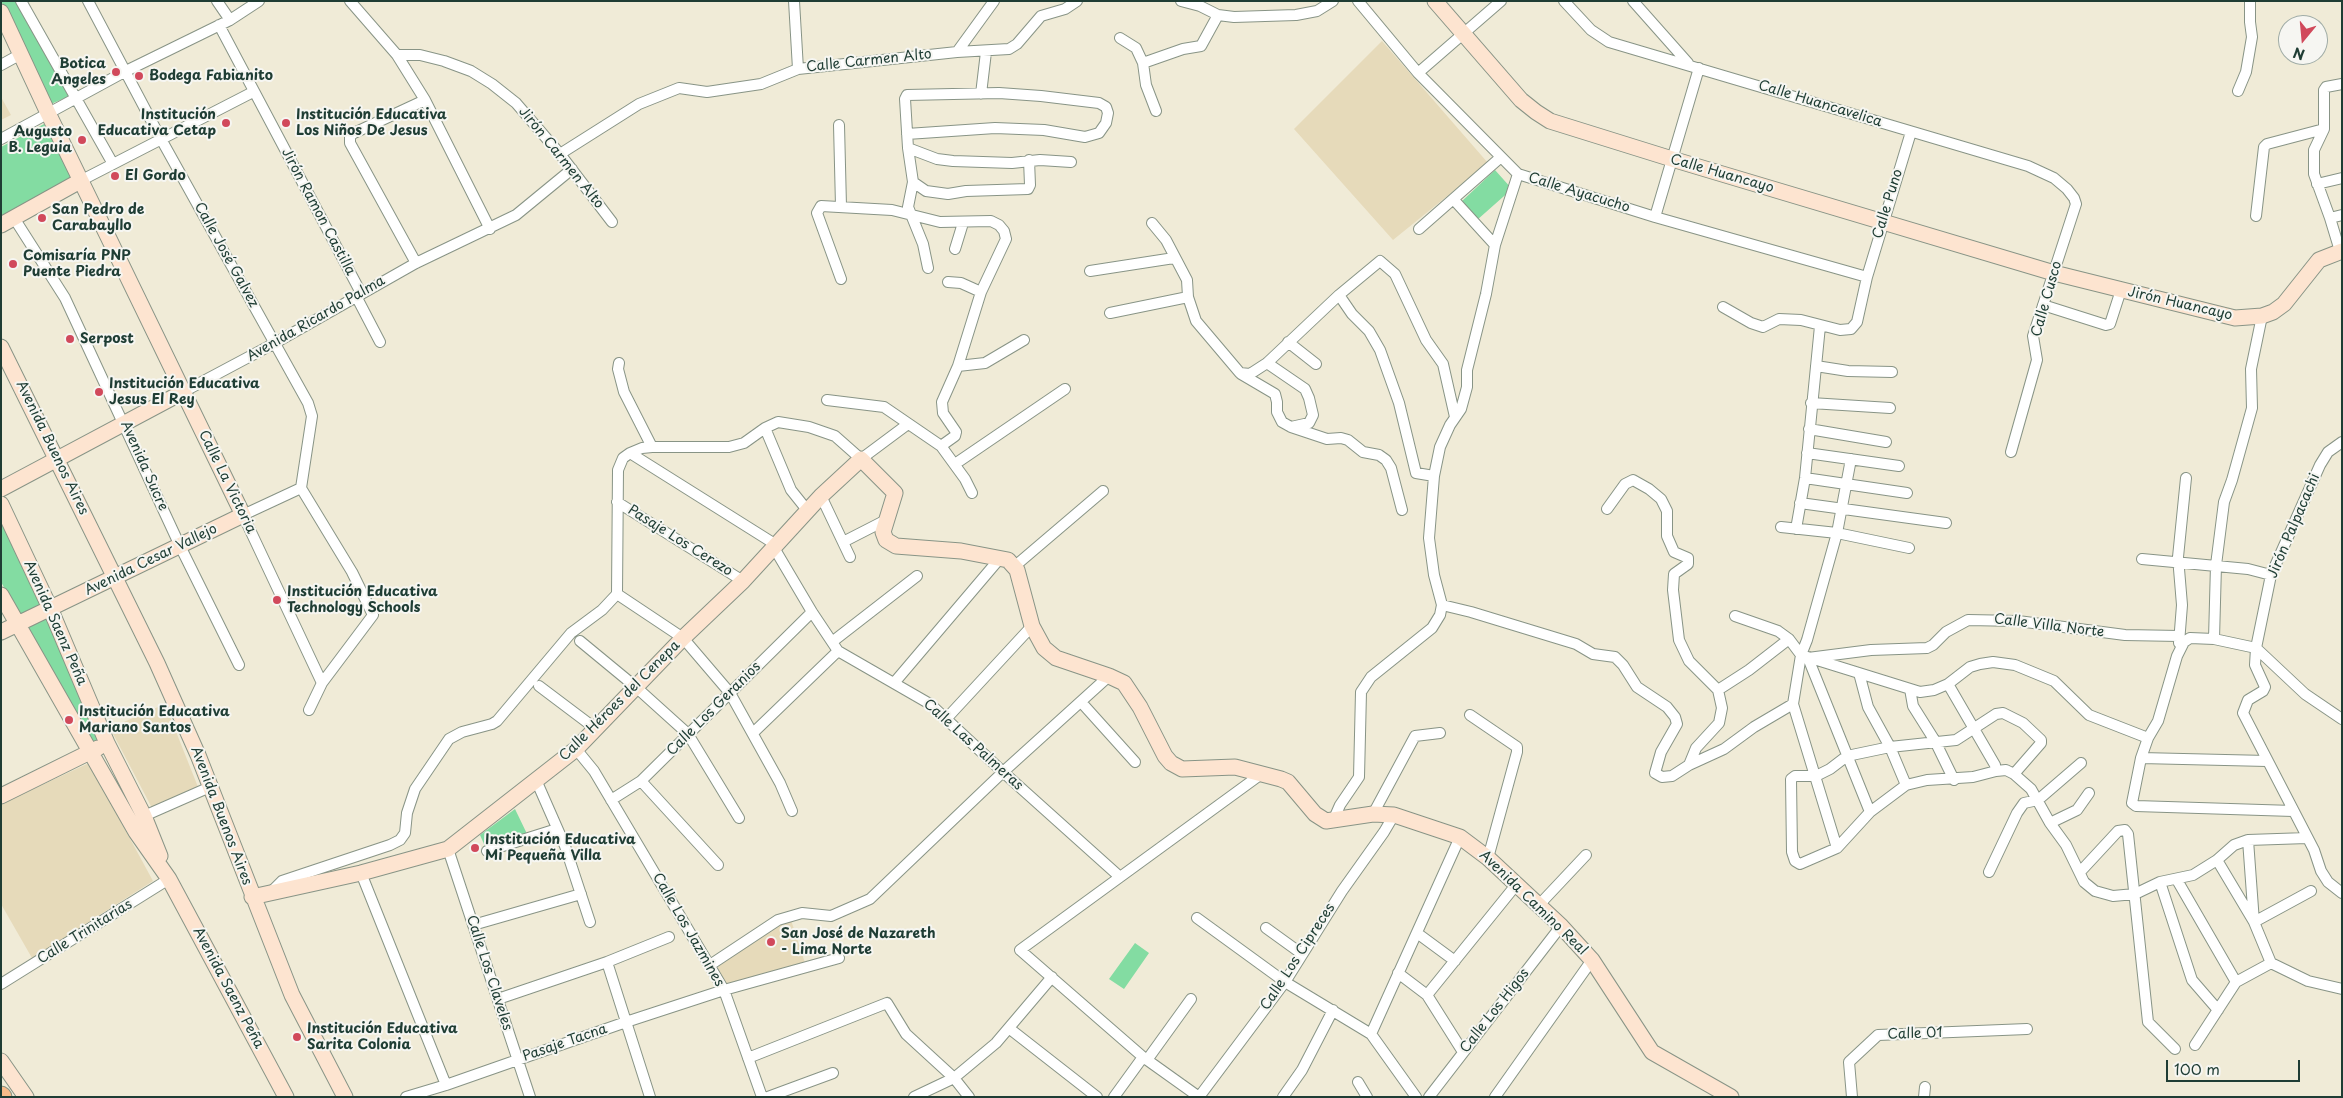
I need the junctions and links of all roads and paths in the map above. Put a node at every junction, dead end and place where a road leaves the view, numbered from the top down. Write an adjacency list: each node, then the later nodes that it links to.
1 (21, 1): 39 (street)
2 (88, 1): 33 (street, Calle José Galvez)
3 (217, 1): 20 (street)
4 (259, 1): 20 (street)
5 (350, 1): 27 (street)
6 (794, 1): 32 (street)
7 (994, 1): 24 (street)
8 (1077, 1): 25 (street, Calle Carmen Alto)
9 (1182, 1): 17 (street)
10 (1334, 1): 19 (street)
11 (1358, 1): 34 (street, Calle Ayacucho)
12 (1435, 1): 22 (street, Calle Huancayo)
13 (1501, 1): 22 (street)
14 (1564, 1): 29 (street, Calle Huancavelica)
15 (1633, 1): 29 (street)
16 (2250, 1): 36 (street)
17 (1202, 3): 19 (street)
18 (1, 12): 26 (street, Calle La Victoria)
19 (1218, 15): 28 (street)
20 (230, 20): 21 (street)
21 (219, 25): 33 (street); 37 (street, Jirón Ramon Castilla)
22 (1463, 34): 34 (street); 52 (street, Calle Huancayo)
23 (1120, 38): 28 (street)
24 (957, 52): 25 (street, Calle Carmen Alto); 32 (street, Calle Carmen Alto)
25 (986, 52): 38 (street)
26 (21, 54): 30 (street); 42 (street, Calle La Victoria)
27 (397, 55): 40 (street); 50 (street, Jirón Carmen Alto)
28 (1143, 63): 41 (street)
29 (1688, 64): 31 (street, Calle Huancavelica)
30 (1, 65)
31 (1699, 68): 45 (street, Calle Huancavelica); 52 (street)
32 (798, 69): 50 (street, Calle Carmen Alto)
33 (126, 71): 39 (street); 48 (street, Calle José Galvez)
34 (1418, 73): 51 (street, Calle Ayacucho)
35 (2342, 84): 44 (street)
36 (2238, 91)
37 (253, 92): 48 (street); 90 (street, Jirón Ramon Castilla)
38 (981, 94): 46 (street); 46 (street)
39 (76, 98): 42 (street); 55 (street)
40 (425, 100): 75 (street); 81 (street)
41 (1156, 111)
42 (48, 114): 47 (street); 59 (street, Calle La Victoria)
43 (839, 125): 64 (street)
44 (2324, 129): 61 (street); 67 (street)
45 (1911, 132): 63 (street, Calle Huancavelica); 71 (street, Calle Puno)
46 (907, 134): 49 (street)
47 (1, 138)
48 (160, 140): 55 (street); 101 (street, Calle José Galvez)
49 (908, 148): 53 (street); 60 (street)
50 (560, 154): 56 (street, Jirón Carmen Alto)
51 (1501, 157): 57 (street, Calle Ayacucho); 62 (street)
52 (1672, 159): 68 (street); 71 (street, Calle Huancayo)
53 (1029, 160): 54 (street); 60 (street)
54 (1071, 162)
55 (113, 164): 59 (street)
56 (572, 170): 72 (street, Jirón Carmen Alto); 75 (street, Avenida Ricardo Palma)
57 (1518, 174): 68 (street, Calle Ayacucho); 77 (street)
58 (2342, 178): 61 (street)
59 (80, 181): 70 (street); 111 (street, Calle La Victoria)
60 (913, 182): 66 (street)
61 (2316, 184): 69 (street)
62 (1454, 200): 76 (street); 77 (street)
63 (2076, 204): 84 (street, Calle Cusco)
64 (840, 206): 66 (street); 86 (street)
65 (2342, 215): 69 (street)
66 (914, 216): 74 (street); 82 (street)
67 (2256, 216)
68 (1656, 217): 85 (street, Calle Ayacucho)
69 (2330, 218): 79 (street)
70 (7, 221): 116 (street, Avenida Sucre)
71 (1882, 221): 84 (street, Calle Huancayo); 85 (street, Calle Puno)
72 (612, 222)
73 (1152, 222): 80 (street)
74 (963, 223): 78 (street); 89 (street)
75 (490, 229): 81 (street, Avenida Ricardo Palma)
76 (1419, 229)
77 (1494, 245): 115 (street)
78 (955, 249)
79 (2341, 251): 96 (street, Jirón Huancayo)
80 (1174, 258): 83 (street); 92 (street)
81 (416, 263): 90 (street, Avenida Ricardo Palma)
82 (928, 268)
83 (1090, 271)
84 (2054, 273): 88 (street, Jirón Huancayo); 93 (street, Calle Cusco)
85 (1867, 277): 97 (street, Calle Puno)
86 (840, 279)
87 (948, 282): 89 (street)
88 (2120, 290): 93 (street); 96 (street, Jirón Huancayo)
89 (981, 292): 106 (street)
90 (358, 294): 99 (street, Jirón Ramon Castilla); 101 (street, Avenida Ricardo Palma)
91 (1339, 295): 100 (street); 115 (street); 133 (street)
92 (1188, 297): 95 (street); 109 (street)
93 (2043, 305): 125 (street, Calle Cusco)
94 (1723, 307): 97 (street)
95 (1110, 313)
96 (2262, 316): 164 (street)
97 (1820, 326): 107 (street)
98 (1024, 340): 106 (street)
99 (380, 342)
100 (1288, 342): 104 (street); 105 (street)
101 (276, 343): 111 (street, Avenida Ricardo Palma); 137 (street, Calle José Galvez)
102 (1, 347): 128 (street, Avenida Buenos Aires)
103 (619, 363): 124 (street)
104 (1267, 363): 109 (street); 118 (street)
105 (1316, 364)
106 (958, 366): 123 (street)
107 (1816, 366): 108 (street); 113 (street)
108 (1892, 372)
109 (1240, 373): 118 (street)
110 (1065, 388): 131 (street)
111 (183, 392): 116 (street, Avenida Ricardo Palma); 150 (street, Calle La Victoria)
112 (828, 400): 117 (street)
113 (1811, 403): 114 (street); 120 (street)
114 (1890, 408)
115 (1455, 417): 133 (street)
116 (125, 423): 128 (street, Avenida Ricardo Palma); 157 (street, Avenida Sucre)
117 (908, 424): 123 (street); 129 (street, Calle Héroes del Cenepa)
118 (1291, 427): 149 (street)
119 (765, 428): 124 (street); 129 (street); 148 (street)
120 (1809, 429): 121 (street); 127 (street)
121 (1886, 442)
122 (2342, 442): 166 (street, Jirón Palpacachi)
123 (941, 446): 131 (street)
124 (652, 447): 126 (street)
125 (2012, 452)
126 (630, 453): 143 (street); 158 (street, Calle Las Palmeras)
127 (1807, 453): 130 (street); 134 (street)
128 (58, 459): 138 (street, Avenida Ricardo Palma); 168 (street, Avenida Buenos Aires)
129 (861, 459): 142 (street, Calle Héroes del Cenepa); 151 (street)
130 (1851, 459): 132 (street); 136 (street)
131 (955, 464): 140 (street)
132 (1899, 466)
133 (1434, 476): 172 (street)
134 (1805, 478): 136 (street); 144 (street)
135 (2186, 478): 163 (street)
136 (1848, 484): 141 (street); 147 (street)
137 (301, 488): 150 (street, Avenida Cesar Vallejo); 191 (street)
138 (1, 489)
139 (1103, 491): 165 (street)
140 (972, 493)
141 (1907, 493)
142 (821, 496): 148 (street, Calle Héroes del Cenepa); 156 (street)
143 (616, 502): 169 (street, Pasaje Los Cerezo); 170 (street)
144 (1800, 502): 147 (street); 154 (street)
145 (1, 504): 173 (street, Avenida Saenz Peña)
146 (1607, 509): 197 (street)
147 (1842, 509): 152 (street); 155 (street)
148 (807, 510): 158 (street, Calle Héroes del Cenepa)
149 (1402, 510)
150 (243, 515): 157 (street, Avenida Cesar Vallejo); 191 (street, Calle La Victoria)
151 (886, 520): 156 (street); 161 (street)
152 (1946, 523)
153 (1781, 527): 154 (street)
154 (1796, 529): 155 (street)
155 (1837, 533): 159 (street); 187 (street)
156 (843, 542): 160 (street)
157 (180, 546): 168 (street, Avenida Cesar Vallejo); 188 (street, Avenida Sucre)
158 (773, 547): 169 (street, Calle Héroes del Cenepa); 174 (street, Calle Las Palmeras)
159 (1909, 548)
160 (850, 557)
161 (1001, 557): 165 (street); 192 (street)
162 (2142, 558): 163 (street)
163 (2179, 564): 164 (street); 179 (street)
164 (2216, 565): 166 (street); 182 (street)
165 (1015, 566): 177 (street)
166 (2270, 575): 185 (street, Jirón Palpacachi)
167 (917, 576): 184 (street)
168 (115, 577): 173 (street, Avenida Cesar Vallejo); 231 (street, Avenida Buenos Aires)
169 (743, 581): 180 (street, Calle Héroes del Cenepa)
170 (617, 594): 180 (street); 266 (street)
171 (1, 595): 176 (street, Avenida Saenz Peña)
172 (1442, 605): 221 (street); 243 (street)
173 (50, 608): 176 (street, Avenida Cesar Vallejo); 212 (street, Avenida Saenz Peña)
174 (812, 612): 184 (street, Calle Las Palmeras); 198 (street, Calle Los Geranios)
175 (1735, 616): 181 (street)
176 (19, 623): 178 (street, Avenida Cesar Vallejo); 215 (street, Avenida Saenz Peña)
177 (1032, 626): 190 (street); 203 (street)
178 (1, 632)
179 (2180, 636): 186 (street); 187 (street, Calle Villa Norte)
180 (684, 638): 195 (street, Calle Héroes del Cenepa); 198 (street)
181 (1789, 639): 187 (street); 197 (street)
182 (2214, 639): 185 (street); 186 (street)
183 (580, 641): 195 (street)
184 (835, 646): 192 (street, Calle Las Palmeras); 207 (street)
185 (2256, 648): 204 (street); 218 (street, Jirón Palpacachi)
186 (2177, 656): 210 (street)
187 (1804, 657): 189 (street); 200 (street); 216 (street)
188 (239, 665)
189 (1859, 673): 196 (street); 213 (street)
190 (1109, 676): 199 (street); 225 (street)
191 (322, 683): 201 (street)
192 (894, 683): 203 (street, Calle Las Palmeras)
193 (1948, 684): 196 (street); 206 (street); 210 (street)
194 (539, 686): 205 (street)
195 (636, 688): 205 (street, Calle Héroes del Cenepa); 209 (street)
196 (1910, 689): 211 (street)
197 (1718, 690): 221 (street)
198 (730, 693): 207 (street); 209 (street, Calle Los Geranios)
199 (1081, 702): 219 (street); 223 (street)
200 (1793, 704): 221 (street); 226 (street)
201 (309, 710)
202 (1470, 715): 253 (street)
203 (946, 718): 223 (street, Calle Las Palmeras)
204 (2342, 719)
205 (596, 729): 214 (street, Calle Héroes del Cenepa)
206 (1974, 729): 211 (street); 222 (street); 224 (street)
207 (753, 733): 236 (street)
208 (1440, 733): 239 (street)
209 (688, 734): 229 (street, Calle Los Geranios); 242 (street)
210 (2148, 738): 217 (street)
211 (1935, 741): 213 (street); 228 (street)
212 (107, 743): 215 (street); 241 (street, Avenida Saenz Peña)
213 (1890, 747): 216 (street); 230 (street)
214 (576, 749): 227 (street, Calle Héroes del Cenepa); 234 (street, Calle Los Jazmines)
215 (90, 751): 233 (street); 260 (street, Avenida Saenz Peña)
216 (1847, 756): 226 (street); 238 (street)
217 (2141, 758): 218 (street); 237 (street)
218 (2267, 761): 237 (street)
219 (1135, 762)
220 (2081, 762): 235 (street)
221 (1689, 764)
222 (1996, 771): 224 (street); 228 (street)
223 (1003, 772): 259 (street, Calle Las Palmeras); 285 (street)
224 (2014, 774): 235 (street)
225 (1260, 775): 243 (street); 259 (street)
226 (1816, 776): 249 (street); 249 (street)
227 (536, 780): 245 (street); 250 (street, Calle Héroes del Cenepa)
228 (1954, 780): 230 (street)
229 (641, 781): 234 (street, Calle Los Geranios); 255 (street)
230 (1906, 785): 238 (street)
231 (210, 787): 241 (street); 269 (street, Avenida Buenos Aires)
232 (2090, 793): 244 (street)
233 (2, 794)
234 (611, 800): 285 (street, Calle Los Jazmines)
235 (2038, 800): 244 (street); 256 (street)
236 (792, 811)
237 (2293, 811): 247 (street)
238 (1870, 812): 249 (street)
239 (1373, 814): 240 (street, Avenida Camino Real); 243 (street, Avenida Camino Real)
240 (1394, 815): 246 (street, Avenida Camino Real); 279 (street, Calle Los Cipreces)
241 (144, 816): 260 (street, Avenida Saenz Peña)
242 (739, 818)
243 (1333, 821)
244 (2050, 823): 257 (street)
245 (557, 829): 251 (street); 267 (street)
246 (1460, 837): 253 (street, Avenida Camino Real); 277 (street)
247 (2307, 838): 248 (street); 265 (street)
248 (2248, 840): 254 (street); 273 (street)
249 (1837, 848)
250 (448, 849): 258 (street, Calle Héroes del Cenepa); 274 (street, Calle Los Claveles)
251 (487, 851)
252 (1586, 855): 270 (street)
253 (1488, 858): 263 (street, Avenida Camino Real)
254 (2217, 860): 261 (street); 273 (street)
255 (718, 865)
256 (1989, 872)
257 (2080, 872): 268 (street); 268 (street)
258 (361, 874): 266 (street, Calle Héroes del Cenepa); 312 (street)
259 (1120, 877): 287 (street)
260 (169, 879): 290 (street, Calle Trinitarias); 314 (street, Avenida Saenz Peña)
261 (2177, 880): 262 (street); 289 (street)
262 (2160, 882): 268 (street); 297 (street)
263 (1516, 885): 270 (street, Avenida Camino Real); 282 (street)
264 (2311, 891): 273 (street)
265 (2342, 893)
266 (269, 894): 269 (street, Calle Héroes del Cenepa)
267 (581, 894): 272 (street); 274 (street)
268 (2135, 894): 303 (street)
269 (252, 897): 315 (street, Avenida Buenos Aires)
270 (1538, 906): 275 (street, Avenida Camino Real)
271 (1197, 918): 288 (street)
272 (590, 922)
273 (2254, 922): 284 (street)
274 (473, 925): 294 (street, Calle Los Claveles)
275 (1561, 926): 281 (street, Avenida Camino Real); 304 (street, Calle Los Higos)
276 (1266, 928): 279 (street)
277 (1417, 933): 282 (street); 286 (street)
278 (669, 937): 283 (street)
279 (1302, 954): 288 (street, Calle Los Cipreces)
280 (840, 958): 292 (street, Pasaje Tacna)
281 (1592, 960): 330 (street); 331 (street, Avenida Camino Real)
282 (1455, 961): 293 (street)
283 (607, 962): 294 (street); 298 (street)
284 (2271, 963): 289 (street); 291 (street)
285 (710, 965): 292 (street, Calle Los Jazmines)
286 (1398, 974): 293 (street); 301 (street)
287 (1052, 977): 299 (street); 306 (street)
288 (1285, 982): 296 (street); 325 (street, Calle Los Cipreces)
289 (2236, 982): 297 (street)
290 (1, 984)
291 (2342, 989)
292 (724, 990): 298 (street, Pasaje Tacna); 305 (street, Calle Los Jazmines)
293 (1427, 995): 304 (street)
294 (498, 999): 307 (street, Calle Los Claveles)
295 (1191, 999): 306 (street)
296 (1333, 1010): 301 (street); 326 (street)
297 (2218, 1010): 302 (street)
298 (626, 1022): 307 (street, Pasaje Tacna); 318 (street)
299 (1010, 1029): 310 (street); 323 (street)
300 (2027, 1029): 332 (street, Calle 01)
301 (1371, 1034): 328 (street)
302 (2195, 1044)
303 (2175, 1049)
304 (1463, 1052): 329 (street, Calle Los Higos)
305 (748, 1058): 310 (street); 319 (street, Calle Los Jazmines)
306 (1145, 1059): 324 (street); 325 (street)
307 (518, 1060): 312 (street, Pasaje Tacna); 317 (street, Calle Los Claveles)
308 (1, 1061): 313 (street)
309 (834, 1072): 320 (street)
310 (954, 1078): 321 (street); 322 (street)
311 (1358, 1082): 327 (street)
312 (446, 1085): 316 (street, Pasaje Tacna)
313 (26, 1097)
314 (286, 1097)
315 (345, 1097)
316 (406, 1097)
317 (530, 1097)
318 (650, 1097)
319 (762, 1097)
320 (768, 1097)
321 (914, 1097)
322 (969, 1097)
323 (1097, 1097)
324 (1114, 1097)
325 (1199, 1097)
326 (1283, 1097)
327 (1367, 1097)
328 (1416, 1097)
329 (1429, 1097)
330 (1495, 1097)
331 (1732, 1097)
332 (1852, 1097)

